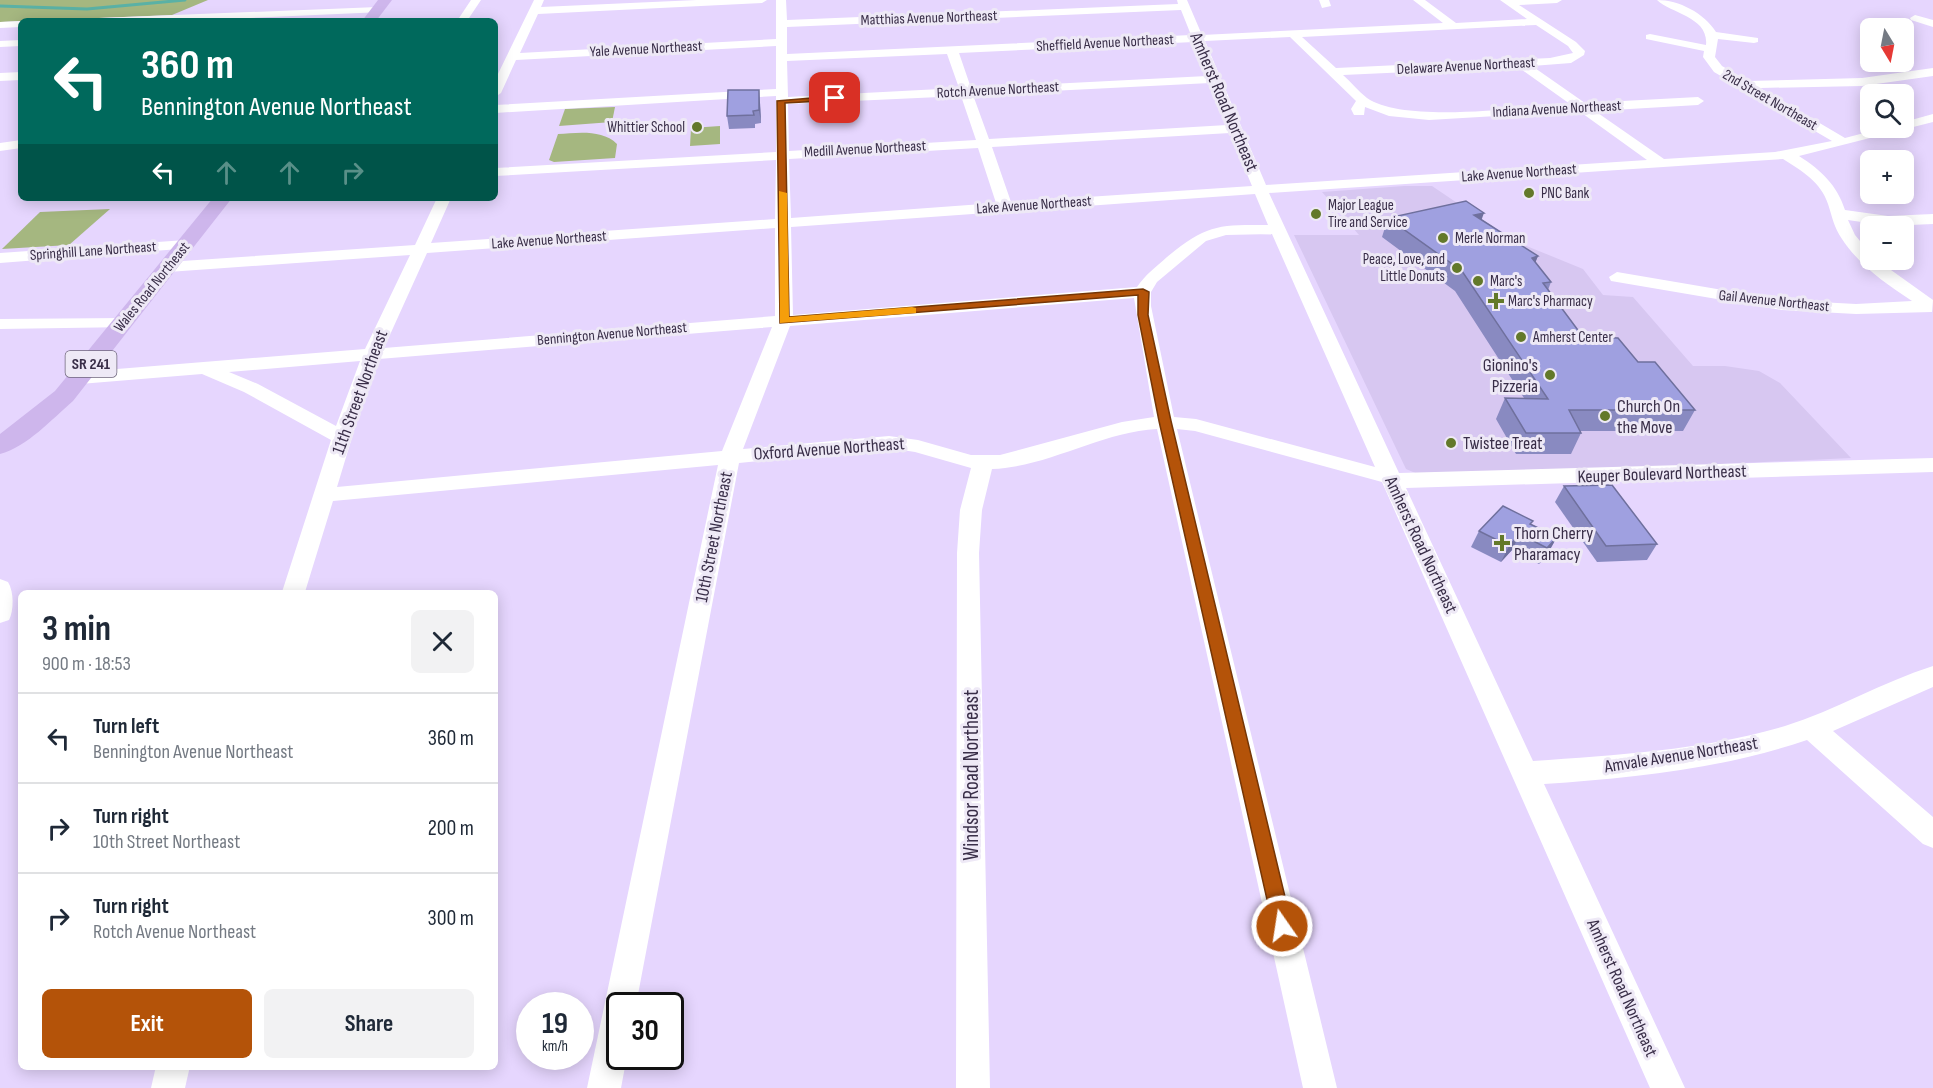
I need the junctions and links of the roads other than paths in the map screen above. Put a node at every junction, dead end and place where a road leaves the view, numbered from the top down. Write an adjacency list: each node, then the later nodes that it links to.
1 (270, 0): 15 (street)
2 (476, 0): 19 (street)
3 (762, 0): 14 (street)
4 (781, 0): 33 (street, 10th Street Northeast)
5 (993, 0): 16 (street)
6 (1418, 0): 26 (street)
7 (1557, 0): 9 (street)
8 (1662, 0): 28 (street)
9 (1506, 1): 22 (street)
10 (203, 4): 17 (street)
11 (1183, 4): 16 (street, Matthias Avenue Northeast); 31 (street, Amherst Road Northeast)
12 (382, 5): 15 (street); 18 (main road)
13 (923, 5): 20 (street)
14 (537, 6): 38 (street)
15 (254, 15): 17 (street)
16 (1000, 15): 20 (street, Matthias Avenue Northeast); 29 (street)
17 (172, 18)
18 (371, 18)
19 (464, 18)
20 (927, 18): 33 (street, Matthias Avenue Northeast)
21 (1915, 18): 24 (street)
22 (1538, 22): 26 (street, Sheffield Avenue Northeast); 39 (street, Delaware Avenue Northeast)
23 (18, 24): 25 (street)
24 (1933, 24)
25 (0, 25)
26 (1454, 26): 27 (street, Sheffield Avenue Northeast)
27 (1292, 33): 31 (street, Sheffield Avenue Northeast); 40 (street)
28 (1712, 35): 32 (street); 36 (street, 2nd Street Northeast)
29 (1009, 37): 31 (street, Sheffield Avenue Northeast); 37 (street, Sheffield Avenue Northeast)
30 (1650, 37): 36 (street, 2nd Street Northeast)
31 (1197, 38): 44 (street, Amherst Road Northeast)
32 (1754, 40)
33 (780, 41): 37 (street, Sheffield Avenue Northeast); 38 (street, Yale Avenue Northeast); 48 (street, 10th Street Northeast)
34 (0, 44): 35 (street)
35 (18, 44)
36 (1710, 49): 45 (street, 2nd Street Northeast)
37 (952, 50): 47 (street)
38 (512, 57): 46 (street)
39 (1520, 63): 40 (street, Delaware Avenue Northeast); 51 (street)
40 (1332, 72): 50 (street)
41 (1933, 72): 45 (street)
42 (18, 76): 43 (street)
43 (0, 77)
44 (1214, 79): 47 (street, Rotch Avenue Northeast); 56 (street, Amherst Road Northeast)
45 (1742, 85): 59 (street, 2nd Street Northeast)
46 (498, 87)
47 (966, 91): 48 (street, Rotch Avenue Northeast); 58 (street)
48 (781, 97): 52 (street, Rotch Avenue Northeast); 62 (street, 10th Street Northeast)
49 (1698, 101): 51 (street, Indiana Avenue Northeast)
50 (1363, 102): 53 (street, Indiana Avenue Northeast); 53 (street, Indiana Avenue Northeast)
51 (1583, 108): 53 (street, Indiana Avenue Northeast); 64 (street)
52 (498, 109)
53 (1415, 116)
54 (1933, 118): 55 (street)
55 (1914, 123)
56 (1235, 129): 58 (street, Medill Avenue Northeast); 66 (street, Amherst Road Northeast)
57 (1860, 138): 59 (street, Lake Avenue Northeast)
58 (982, 142): 62 (street, Medill Avenue Northeast); 69 (street)
59 (1843, 142): 63 (street, Lake Avenue Northeast)
60 (18, 144): 61 (street)
61 (0, 147)
62 (782, 154): 65 (street, Medill Avenue Northeast); 72 (street, 10th Street Northeast)
63 (1787, 154): 64 (street, Lake Avenue Northeast); 70 (street)
64 (1660, 164): 66 (street, Lake Avenue Northeast)
65 (498, 172)
66 (1261, 189): 69 (street, Lake Avenue Northeast); 73 (street, Amherst Road Northeast)
67 (221, 201): 74 (main road, Wales Road Northeast / SR 241)
68 (443, 201): 75 (street, 11th Street Northeast)
69 (1005, 207): 72 (street, Lake Avenue Northeast)
70 (1838, 214): 71 (street); 80 (street)
71 (1933, 219)
72 (782, 223): 75 (street, Lake Avenue Northeast); 81 (street, 10th Street Northeast)
73 (1278, 229): 79 (street); 93 (street, Amherst Road Northeast)
74 (186, 245): 76 (street, Springhill Lane Northeast); 77 (main road, Wales Road Northeast / SR 241)
75 (420, 249): 77 (street, Lake Avenue Northeast); 84 (street, 11th Street Northeast)
76 (0, 258)
77 (168, 267): 82 (main road, Wales Road Northeast / SR 241)
78 (1617, 277): 80 (street, Gail Avenue Northeast)
79 (1143, 292): 81 (street, Bennington Avenue Northeast); 87 (street)
80 (1932, 306)
81 (784, 320): 84 (street, Bennington Avenue Northeast); 90 (street, 10th Street Northeast)
82 (124, 323): 83 (street); 86 (main road, Wales Road Northeast / SR 241)
83 (0, 324)
84 (371, 354): 85 (street, Bennington Avenue Northeast); 88 (street, 11th Street Northeast)
85 (203, 368): 86 (street, Bennington Avenue Northeast); 88 (street)
86 (80, 378): 89 (main road, Wales Road Northeast / SR 241)
87 (1165, 421): 91 (street, Oxford Avenue Northeast); 93 (street, Oxford Avenue Northeast); 108 (street)
88 (342, 438): 94 (street, 11th Street Northeast)
89 (0, 446)
90 (730, 456): 91 (street, Oxford Avenue Northeast); 94 (street, Oxford Avenue Northeast); 102 (street, 10th Street Northeast)
91 (983, 463): 107 (street, Windsor Road Northeast)
92 (1933, 465): 93 (street, Keuper Boulevard Northeast)
93 (1391, 480): 100 (street, Amherst Road Northeast)
94 (324, 495): 96 (street, 11th Street Northeast)
95 (0, 588): 97 (street)
96 (294, 590)
97 (0, 614)
98 (1933, 676): 99 (street, Amvale Avenue Northeast)
99 (1811, 728): 100 (street, Amvale Avenue Northeast); 101 (street)
100 (1525, 773): 109 (street, Amherst Road Northeast)
101 (1933, 835)
102 (623, 992)
103 (172, 1070): 105 (street)
104 (608, 1070): 106 (street, 10th Street Northeast)
105 (168, 1088)
106 (604, 1088)
107 (973, 1088)
108 (1320, 1088)
109 (1668, 1088)

